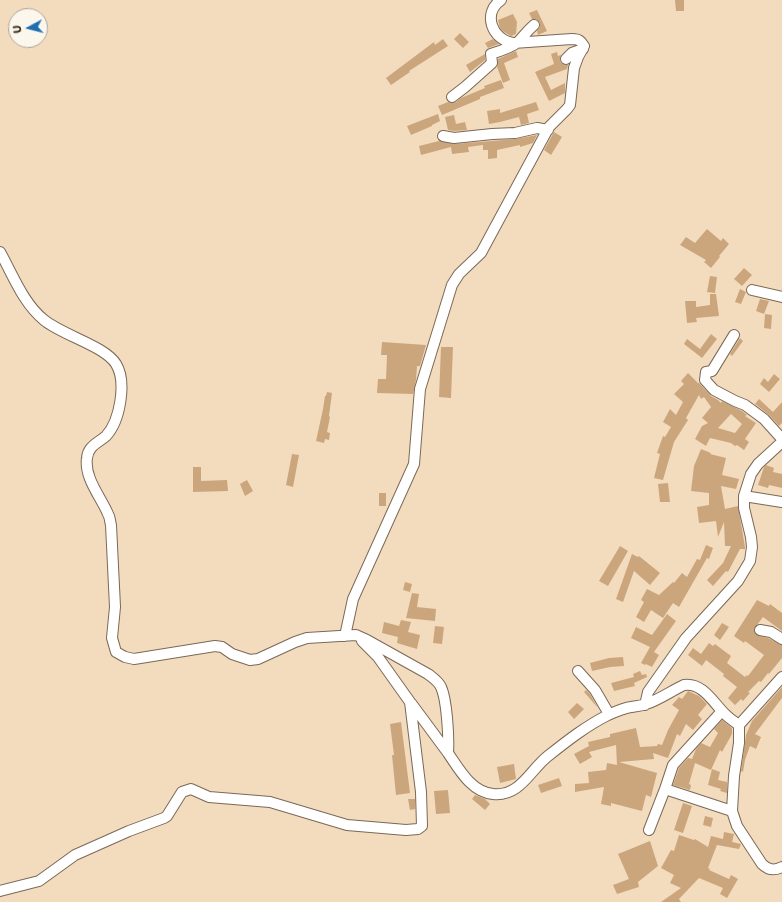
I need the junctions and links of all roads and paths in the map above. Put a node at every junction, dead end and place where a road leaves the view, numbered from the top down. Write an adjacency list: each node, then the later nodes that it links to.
1 (501, 0): 3 (street)
2 (534, 25): 3 (street)
3 (517, 43): 4 (street); 6 (street)
4 (583, 49): 5 (street); 7 (street)
5 (566, 59)
6 (452, 97)
7 (548, 130): 8 (street); 18 (street)
8 (443, 136)
9 (0, 252): 18 (street)
10 (752, 290): 11 (street)
11 (782, 297)
12 (734, 335): 13 (street)
13 (782, 441): 14 (street)
14 (744, 496): 15 (street); 23 (street)
15 (782, 502)
16 (760, 630): 19 (street)
17 (356, 635): 18 (street); 22 (street); 27 (street)
18 (345, 636)
19 (782, 639)
20 (578, 671): 25 (street)
21 (782, 677): 26 (street)
22 (410, 702): 27 (street); 32 (street)
23 (645, 705): 24 (street); 25 (street)
24 (722, 711): 26 (street); 28 (street)
25 (609, 714): 27 (street)
26 (739, 725): 29 (street)
27 (448, 753)
28 (665, 790): 29 (street); 30 (street)
29 (732, 811): 31 (street)
30 (649, 830)
31 (782, 868)
32 (0, 891)

